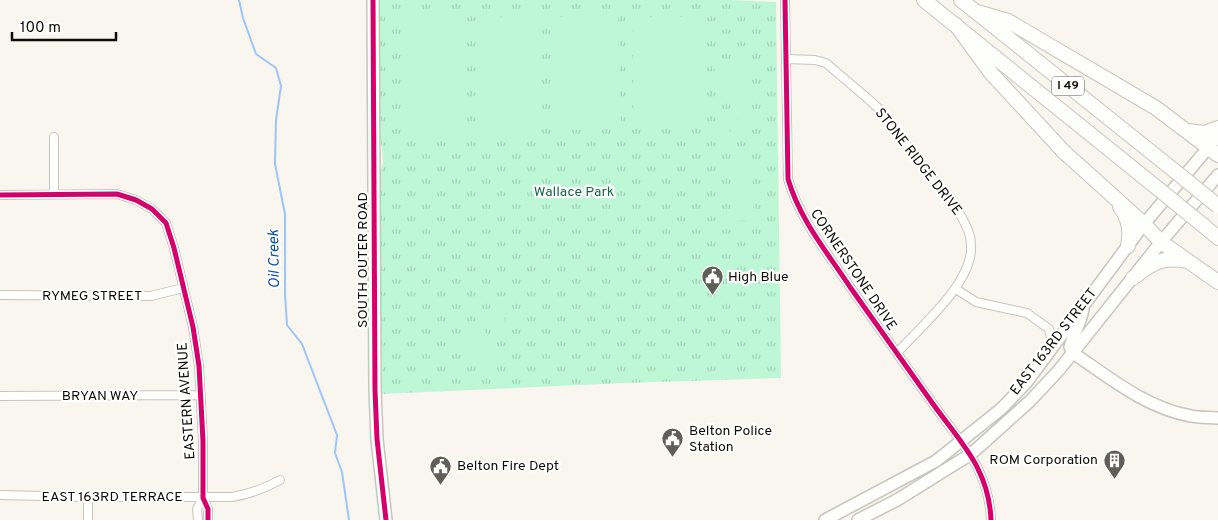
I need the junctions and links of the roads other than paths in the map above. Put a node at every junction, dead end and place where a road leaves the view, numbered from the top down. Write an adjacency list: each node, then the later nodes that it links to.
1 (373, 0): 46 (street, SOUTH OUTER ROAD)
2 (785, 0): 7 (street, CORNERSTONE DRIVE)
3 (924, 0): 6 (highway, I 49)
4 (961, 0): 5 (highway, I 49)
5 (974, 11): 9 (highway); 17 (highway, I 49, bridge)
6 (956, 25): 14 (highway); 19 (highway, I 49, bridge)
7 (786, 59): 26 (street, STONE RIDGE DRIVE); 32 (street, CORNERSTONE DRIVE)
8 (1218, 128): 9 (highway)
9 (1187, 132): 12 (highway)
10 (1218, 136): 12 (street, EAST 163RD STREET)
11 (54, 137): 15 (street)
12 (1213, 151): 18 (street, EAST 163RD STREET)
13 (1218, 175): 20 (street, EAST 163RD STREET)
14 (1108, 192): 18 (highway); 21 (highway)
15 (54, 194): 16 (street); 25 (street, EASTERN AVENUE)
16 (0, 195)
17 (1218, 206)
18 (1144, 224): 20 (highway); 21 (street, EAST 163RD STREET)
19 (1218, 238)
20 (1161, 242): 22 (highway); 23 (street, EAST 163RD STREET)
21 (1128, 246): 28 (street, EAST 163RD STREET)
22 (1190, 262): 23 (highway); 24 (highway)
23 (1133, 278): 33 (street, EAST 163RD STREET)
24 (1218, 282)
25 (182, 288): 27 (street, RYMEG STREET); 35 (street, EASTERN AVENUE)
26 (956, 289): 30 (street); 32 (street, STONE RIDGE DRIVE)
27 (0, 295)
28 (1084, 305): 29 (street, EAST 163RD STREET); 33 (street)
29 (1068, 326): 30 (street); 31 (street, EAST 163RD STREET)
30 (1049, 329): 31 (street)
31 (1053, 346): 37 (street, EAST 163RD STREET)
32 (897, 353): 37 (street, CORNERSTONE DRIVE)
33 (1073, 353): 36 (street); 38 (street, EAST 163RD STREET)
34 (0, 396): 35 (street, BRYAN WAY)
35 (201, 396): 42 (street, EASTERN AVENUE)
36 (1218, 418)
37 (960, 441): 38 (street, CORNERSTONE DRIVE); 47 (street, EAST 163RD STREET)
38 (971, 454): 48 (street, EAST 163RD STREET); 49 (street, CORNERSTONE DRIVE)
39 (280, 480): 42 (street, EAST 163RD TERRACE)
40 (0, 496): 41 (street, EAST 163RD TERRACE)
41 (88, 497): 42 (street, EAST 163RD TERRACE); 43 (street)
42 (203, 498): 44 (street, EASTERN AVENUE); 45 (street, EASTERN AVENUE)
43 (88, 520)
44 (198, 520)
45 (208, 520)
46 (386, 520)
47 (826, 520)
48 (858, 520)
49 (990, 520)

